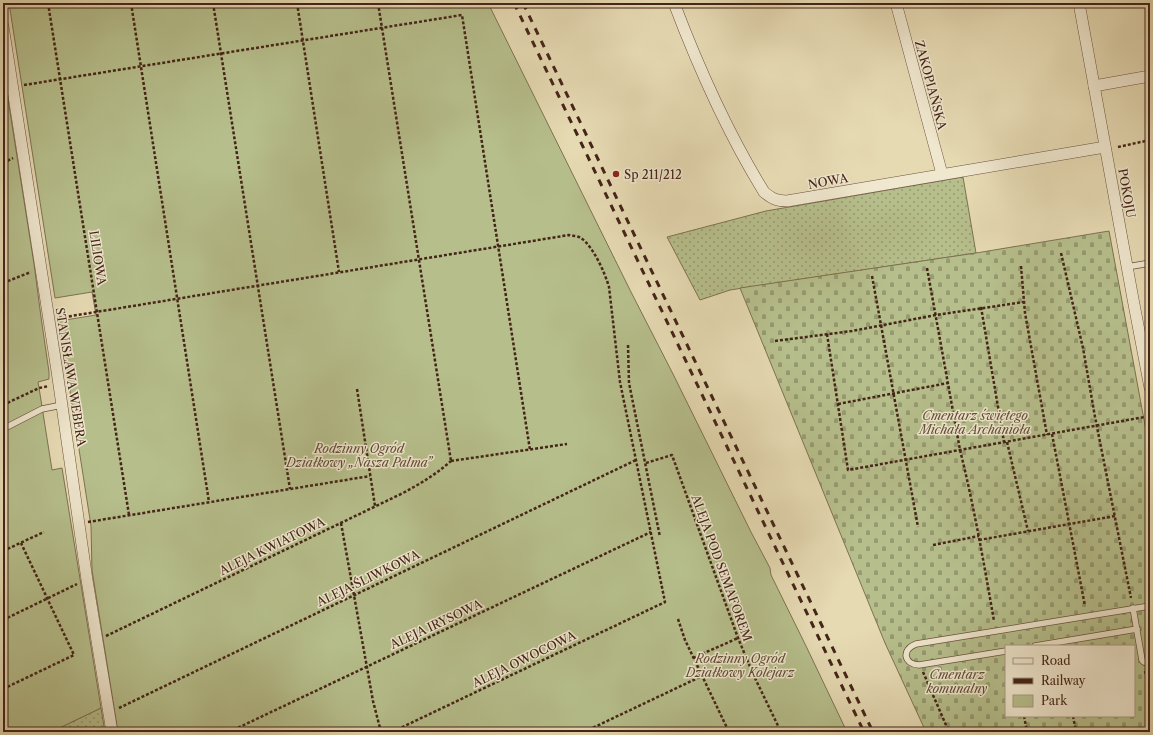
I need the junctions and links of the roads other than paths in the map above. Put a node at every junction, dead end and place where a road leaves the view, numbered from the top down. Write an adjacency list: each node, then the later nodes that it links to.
1 (674, 3): 8 (street, NOWA)
2 (896, 3): 8 (street, ZAKOPIAŃSKA)
3 (1079, 3): 6 (street, POKOJU)
4 (3, 26): 12 (street, STANISŁAWA WEBERA)
5 (1150, 76): 6 (street)
6 (1094, 86): 7 (street, POKOJU)
7 (1105, 147): 8 (street, NOWA); 10 (street, POKOJU)
8 (942, 174)
9 (1150, 263): 10 (lane)
10 (1127, 267): 11 (street, POKOJU)
11 (1150, 388)
12 (62, 405): 13 (lane); 20 (street, STANISŁAWA WEBERA)
13 (3, 429)
14 (1150, 606): 15 (lane)
15 (1133, 608): 16 (lane); 18 (lane)
16 (1137, 629): 17 (lane); 19 (lane)
17 (1041, 645)
18 (1005, 651)
19 (1147, 662)
20 (112, 732)

